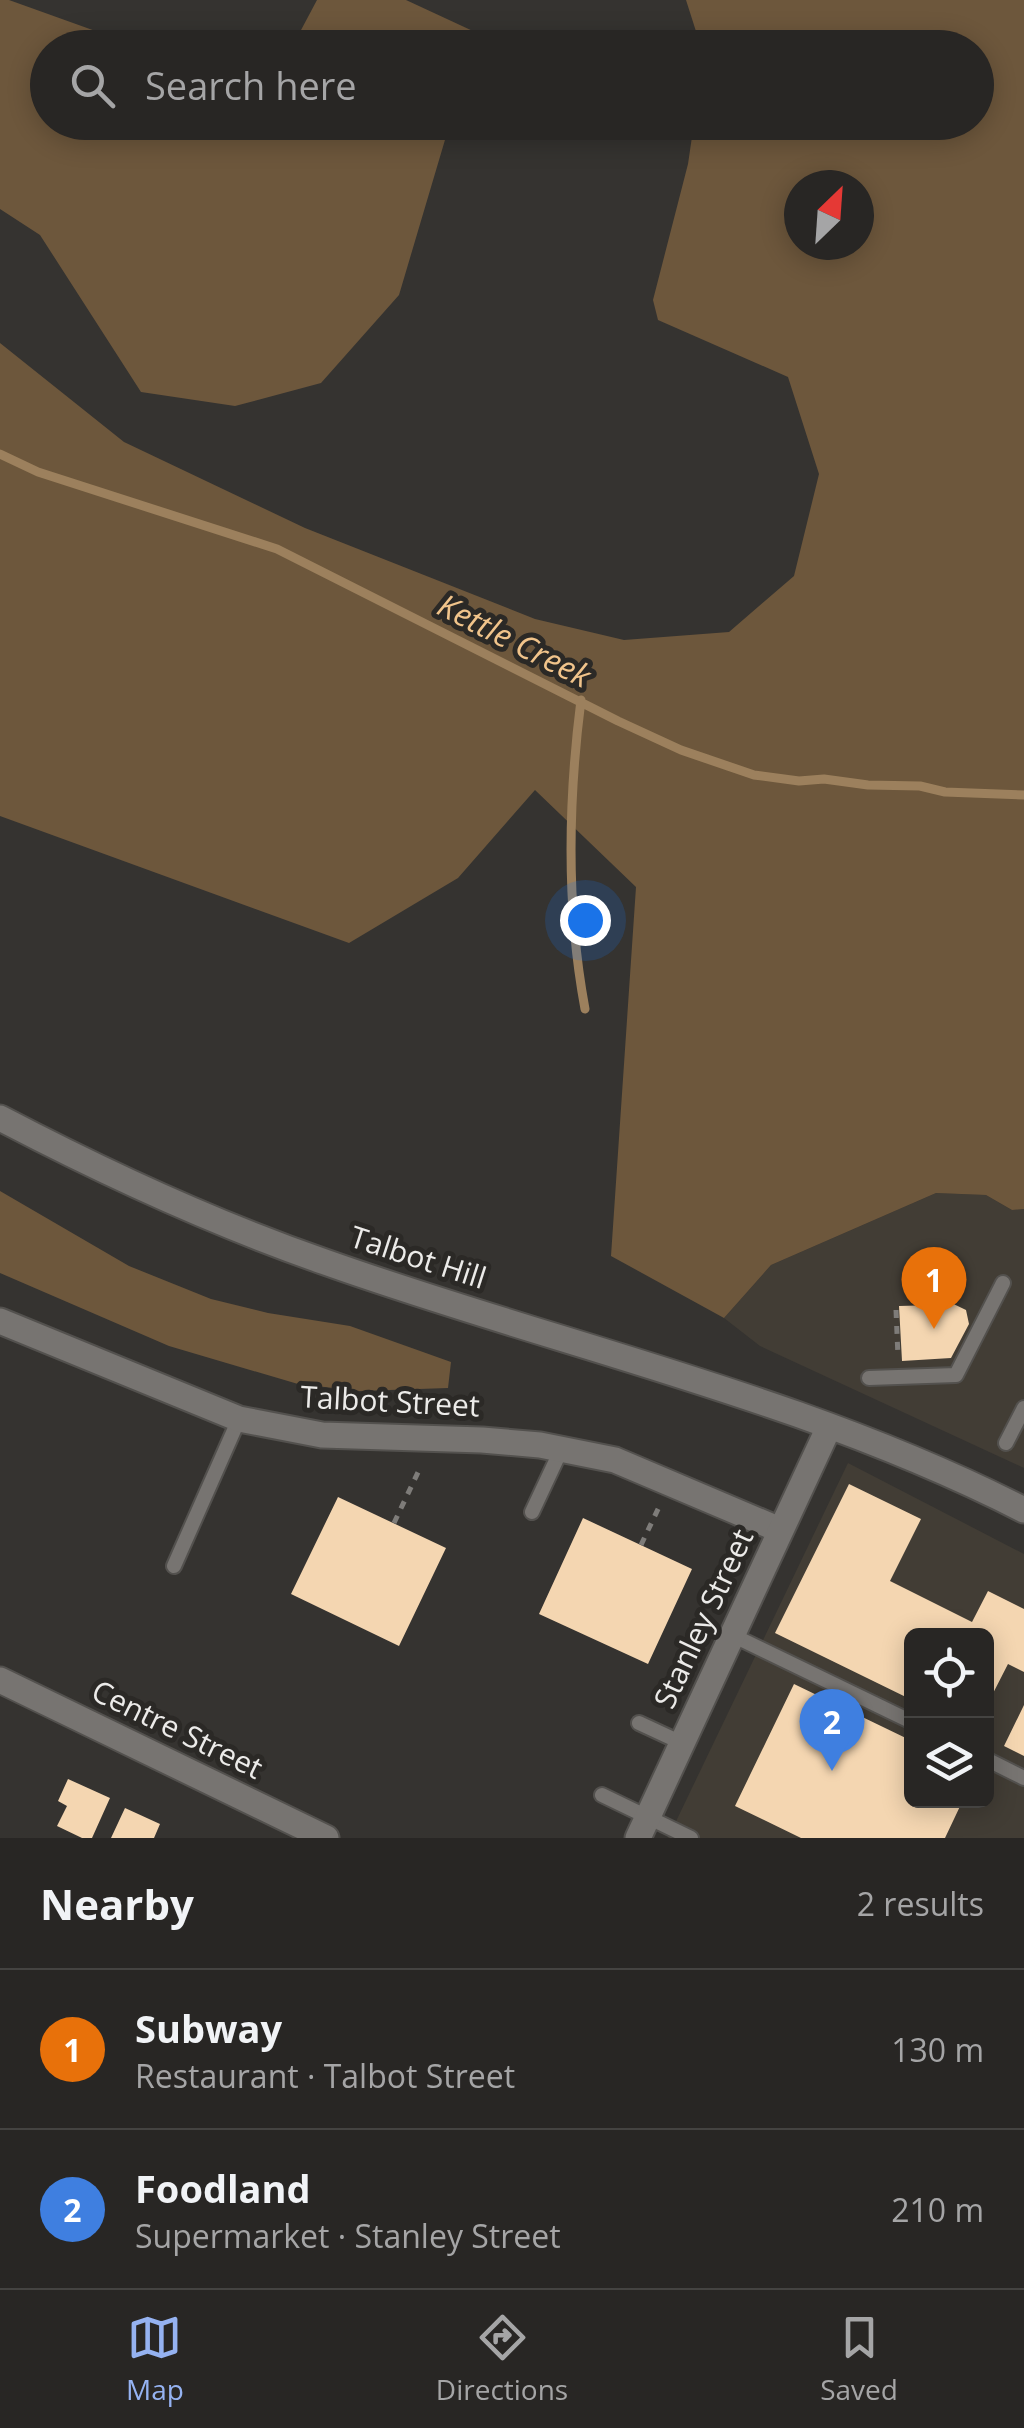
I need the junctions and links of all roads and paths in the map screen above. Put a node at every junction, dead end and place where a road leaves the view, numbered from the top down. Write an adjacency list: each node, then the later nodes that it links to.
1 (0, 1118): 7 (street, Talbot Hill)
2 (1003, 1283): 4 (lane)
3 (0, 1321): 6 (street, Talbot Street)
4 (869, 1378)
5 (1024, 1408): 8 (lane)
6 (240, 1419): 9 (street, Talbot Street); 17 (lane)
7 (830, 1427): 12 (street); 15 (street, Stanley Street)
8 (1006, 1443)
9 (561, 1450): 13 (lane); 15 (street, Talbot Street)
10 (422, 1466): 14 (path)
11 (660, 1505): 16 (path)
12 (1024, 1510)
13 (532, 1512)
14 (394, 1524)
15 (780, 1530): 18 (street, Stanley Street)
16 (641, 1545)
17 (174, 1566)
18 (732, 1635): 20 (lane); 22 (street, Stanley Street)
19 (0, 1680): 27 (street, Centre Street)
20 (904, 1718)
21 (638, 1723): 22 (lane)
22 (682, 1743): 26 (street, Stanley Street)
23 (994, 1763): 24 (lane)
24 (1024, 1778)
25 (602, 1795): 26 (lane)
26 (642, 1827): 28 (lane)
27 (326, 1838)
28 (690, 1838)

